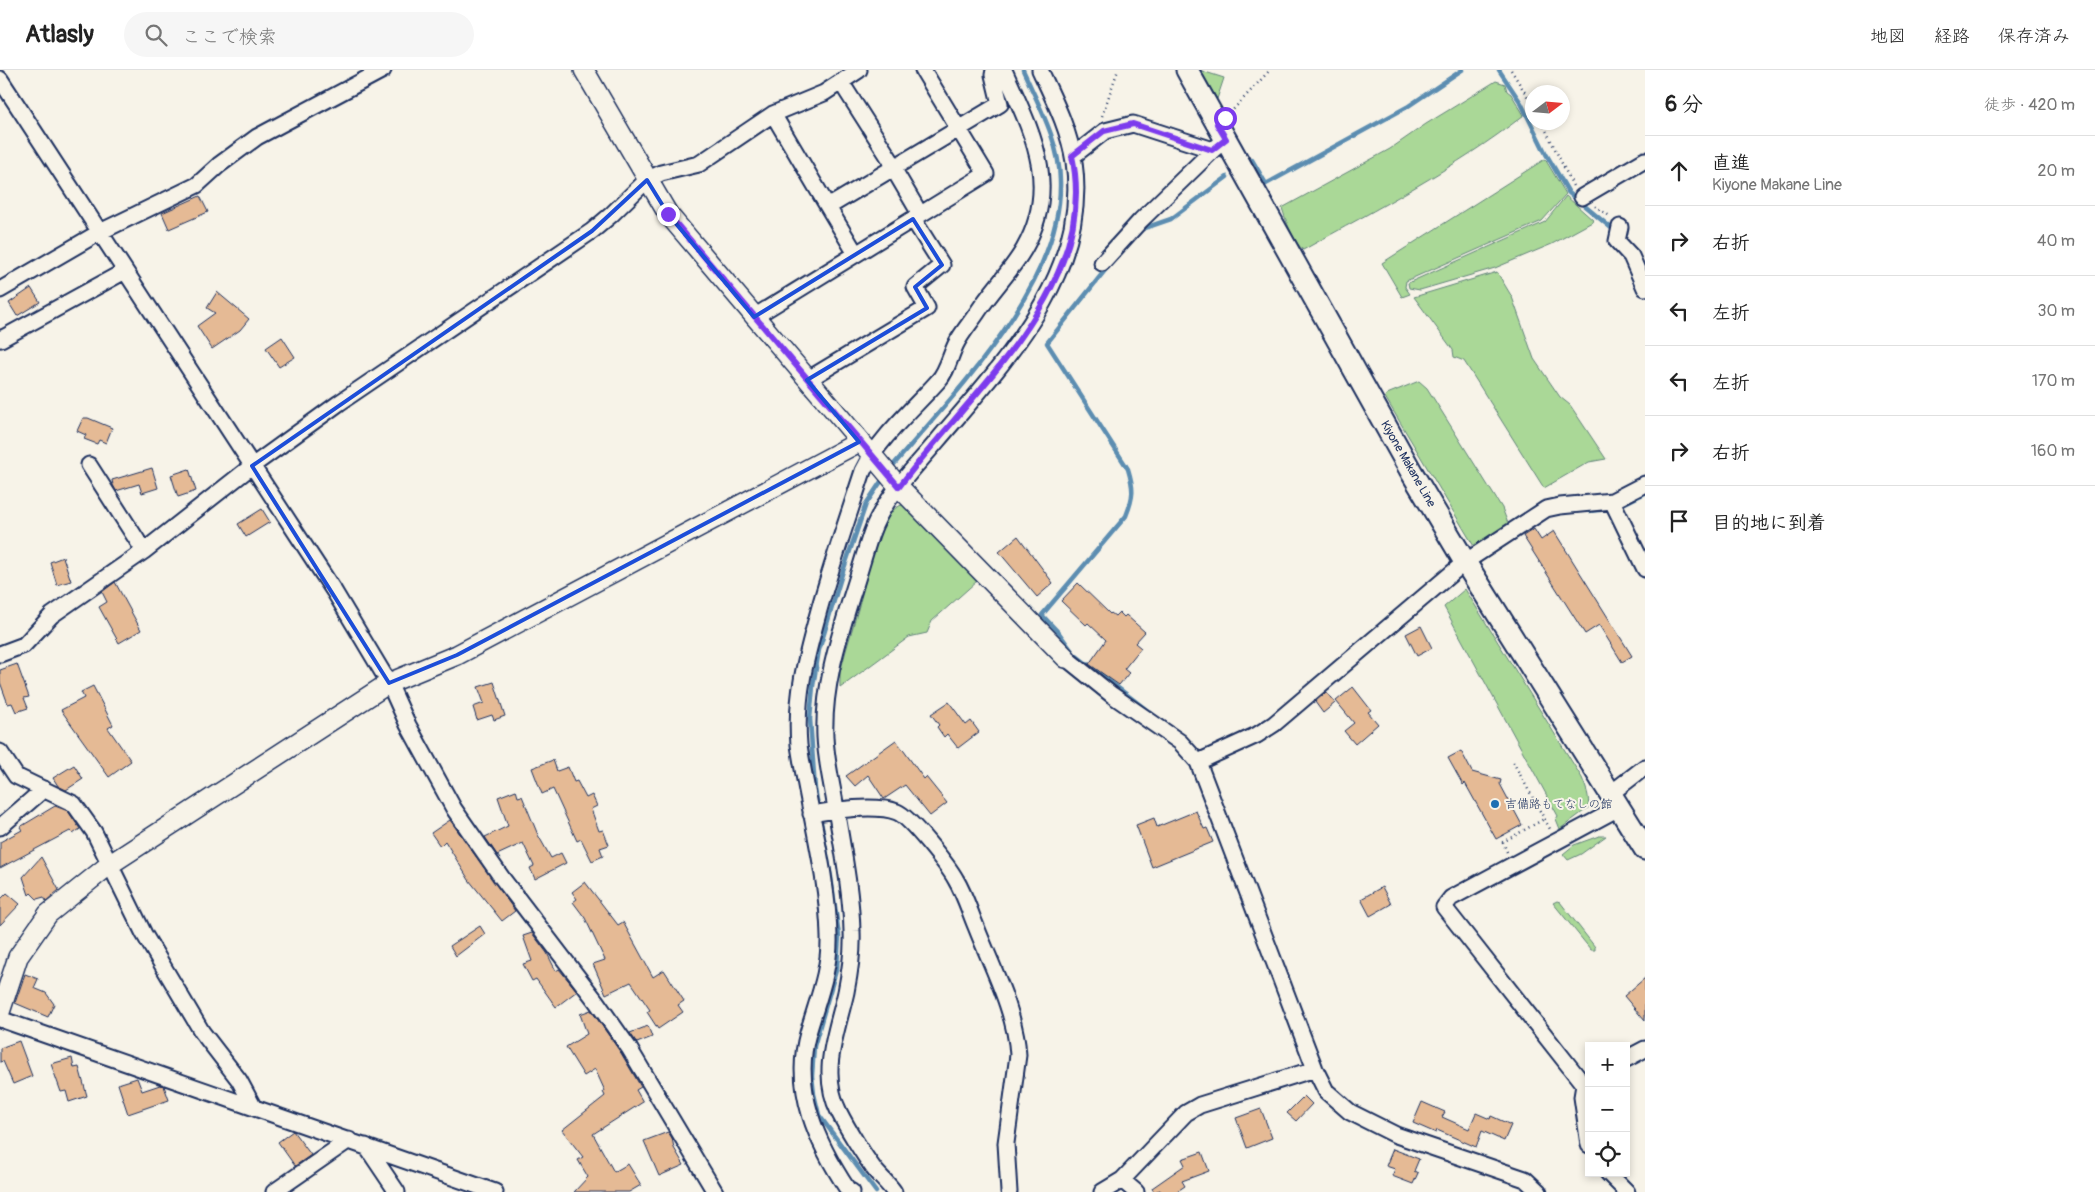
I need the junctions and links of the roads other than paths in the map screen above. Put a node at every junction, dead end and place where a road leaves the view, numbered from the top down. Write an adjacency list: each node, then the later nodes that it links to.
1 (383, 70): 21 (street)
2 (584, 70): 17 (street)
3 (859, 70): 11 (street)
4 (923, 70): 12 (street)
5 (994, 70): 12 (street)
6 (1004, 70): 31 (street)
7 (1040, 70): 14 (street)
8 (1187, 70): 13 (main road, Kiyone Makane Line)
9 (0, 80): 21 (street)
10 (846, 90): 16 (street)
11 (775, 117): 17 (street); 19 (street)
12 (959, 129): 16 (street); 20 (street)
13 (1219, 138): 14 (street); 24 (street); 38 (main road, Kiyone Makane Line)
14 (1072, 156): 34 (street)
15 (1645, 160): 18 (street)
16 (894, 167): 19 (street); 20 (street)
17 (647, 180): 28 (street); 33 (street)
18 (1582, 197)
19 (828, 207): 23 (street)
20 (917, 216): 23 (street); 30 (street)
21 (100, 232): 25 (street); 27 (street)
22 (1618, 232): 26 (street)
23 (856, 254): 28 (street)
24 (1102, 263)
25 (125, 271): 29 (street); 33 (street)
26 (1645, 288)
27 (0, 290)
28 (754, 316): 30 (street)
29 (0, 338)
30 (807, 380): 31 (street)
31 (869, 453): 34 (street); 42 (street); 48 (street)
32 (89, 465): 37 (street)
33 (252, 466): 37 (street); 42 (street)
34 (895, 483): 41 (street); 48 (street)
35 (1645, 484): 36 (street)
36 (1614, 505): 38 (street); 39 (street)
37 (144, 551): 40 (street)
38 (1465, 562): 44 (street); 47 (main road, Kiyone Makane Line)
39 (1645, 569)
40 (0, 654)
41 (1066, 658): 44 (street)
42 (389, 683): 51 (street); 68 (street)
43 (0, 752): 46 (street)
44 (1198, 762): 56 (street)
45 (1645, 767): 47 (street)
46 (44, 789): 49 (street); 51 (street)
47 (1615, 801): 50 (main road, Kiyone Makane Line); 57 (street)
48 (822, 812): 69 (street); 70 (street); 71 (street)
49 (0, 827)
50 (1645, 848)
51 (109, 865): 52 (street); 59 (street)
52 (0, 1012)
53 (0, 1019): 59 (street)
54 (1645, 1049): 55 (street)
55 (1630, 1057)
56 (1315, 1070): 64 (street); 74 (street)
57 (1585, 1082)
58 (1585, 1086): 60 (street)
59 (254, 1108): 61 (street)
60 (1587, 1132)
61 (349, 1140): 62 (street); 65 (street)
62 (366, 1146): 66 (street); 67 (street)
63 (1612, 1177): 75 (street)
64 (1122, 1180): 72 (street); 73 (street)
65 (274, 1192)
66 (397, 1192)
67 (495, 1192)
68 (715, 1192)
69 (852, 1192)
70 (894, 1192)
71 (1009, 1192)
72 (1102, 1192)
73 (1136, 1192)
74 (1539, 1192)
75 (1627, 1192)

